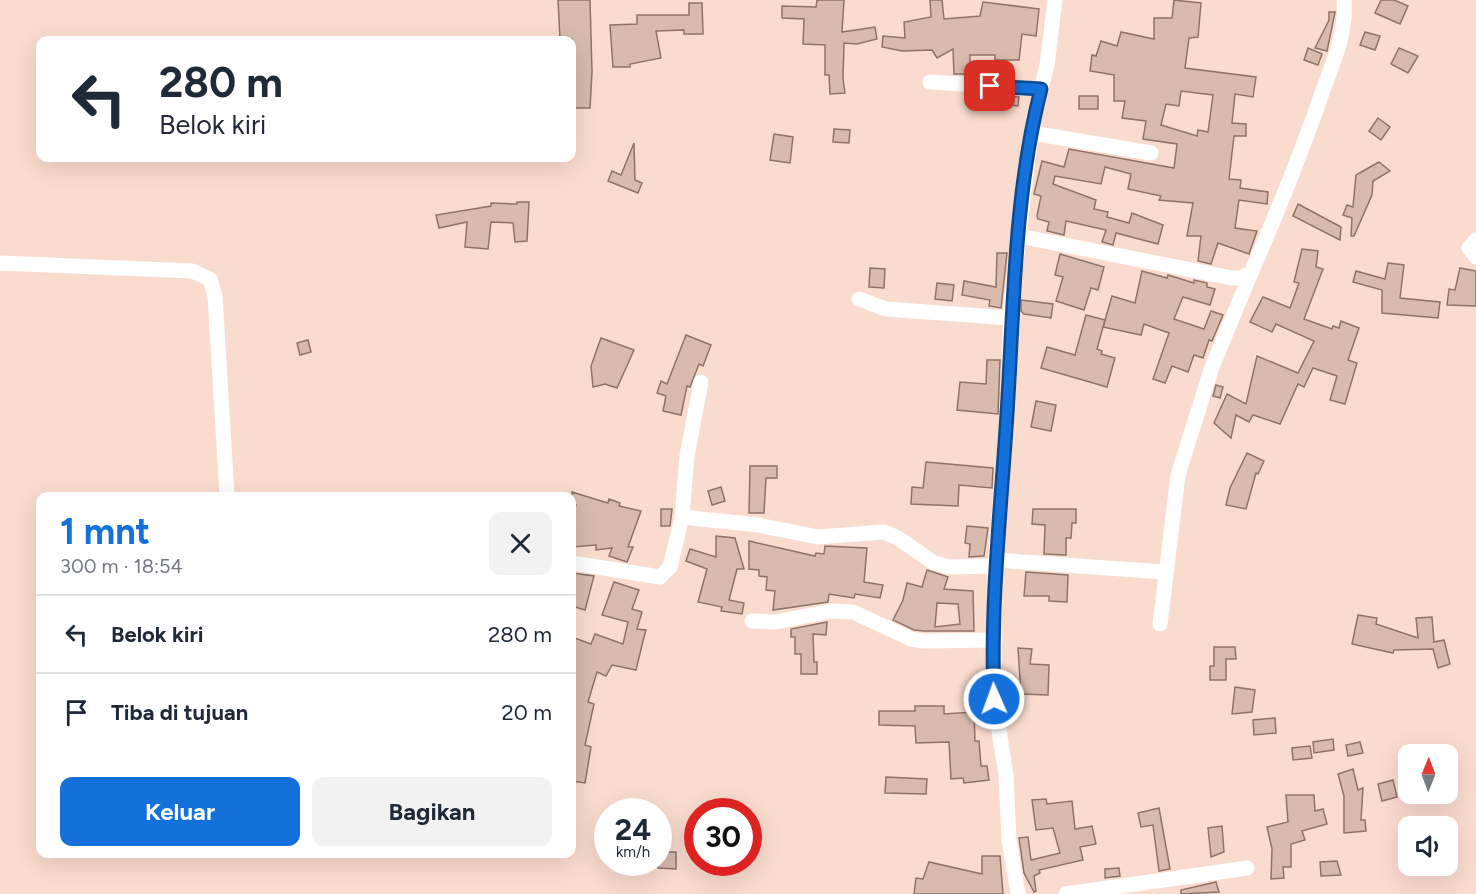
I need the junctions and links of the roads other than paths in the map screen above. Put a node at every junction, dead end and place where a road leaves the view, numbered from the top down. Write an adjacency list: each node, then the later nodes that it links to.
1 (1055, 0): 4 (street)
2 (1344, 0): 11 (street)
3 (930, 82): 4 (street)
4 (1041, 89): 5 (street)
5 (1032, 133): 6 (street); 7 (street)
6 (1151, 153)
7 (1019, 236): 11 (street); 13 (street)
8 (1476, 240): 9 (street)
9 (1476, 257)
10 (0, 263): 15 (street)
11 (1251, 273): 19 (street)
12 (859, 299): 13 (street)
13 (1010, 318): 17 (street)
14 (701, 382): 16 (street)
15 (227, 492)
16 (682, 517): 17 (street); 18 (street)
17 (996, 563): 19 (street); 22 (street)
18 (576, 564)
19 (1164, 572): 21 (street)
20 (752, 621): 22 (street)
21 (1160, 624)
22 (995, 640): 24 (street)
23 (1247, 868): 25 (street)
24 (1018, 894)
25 (1066, 894)

